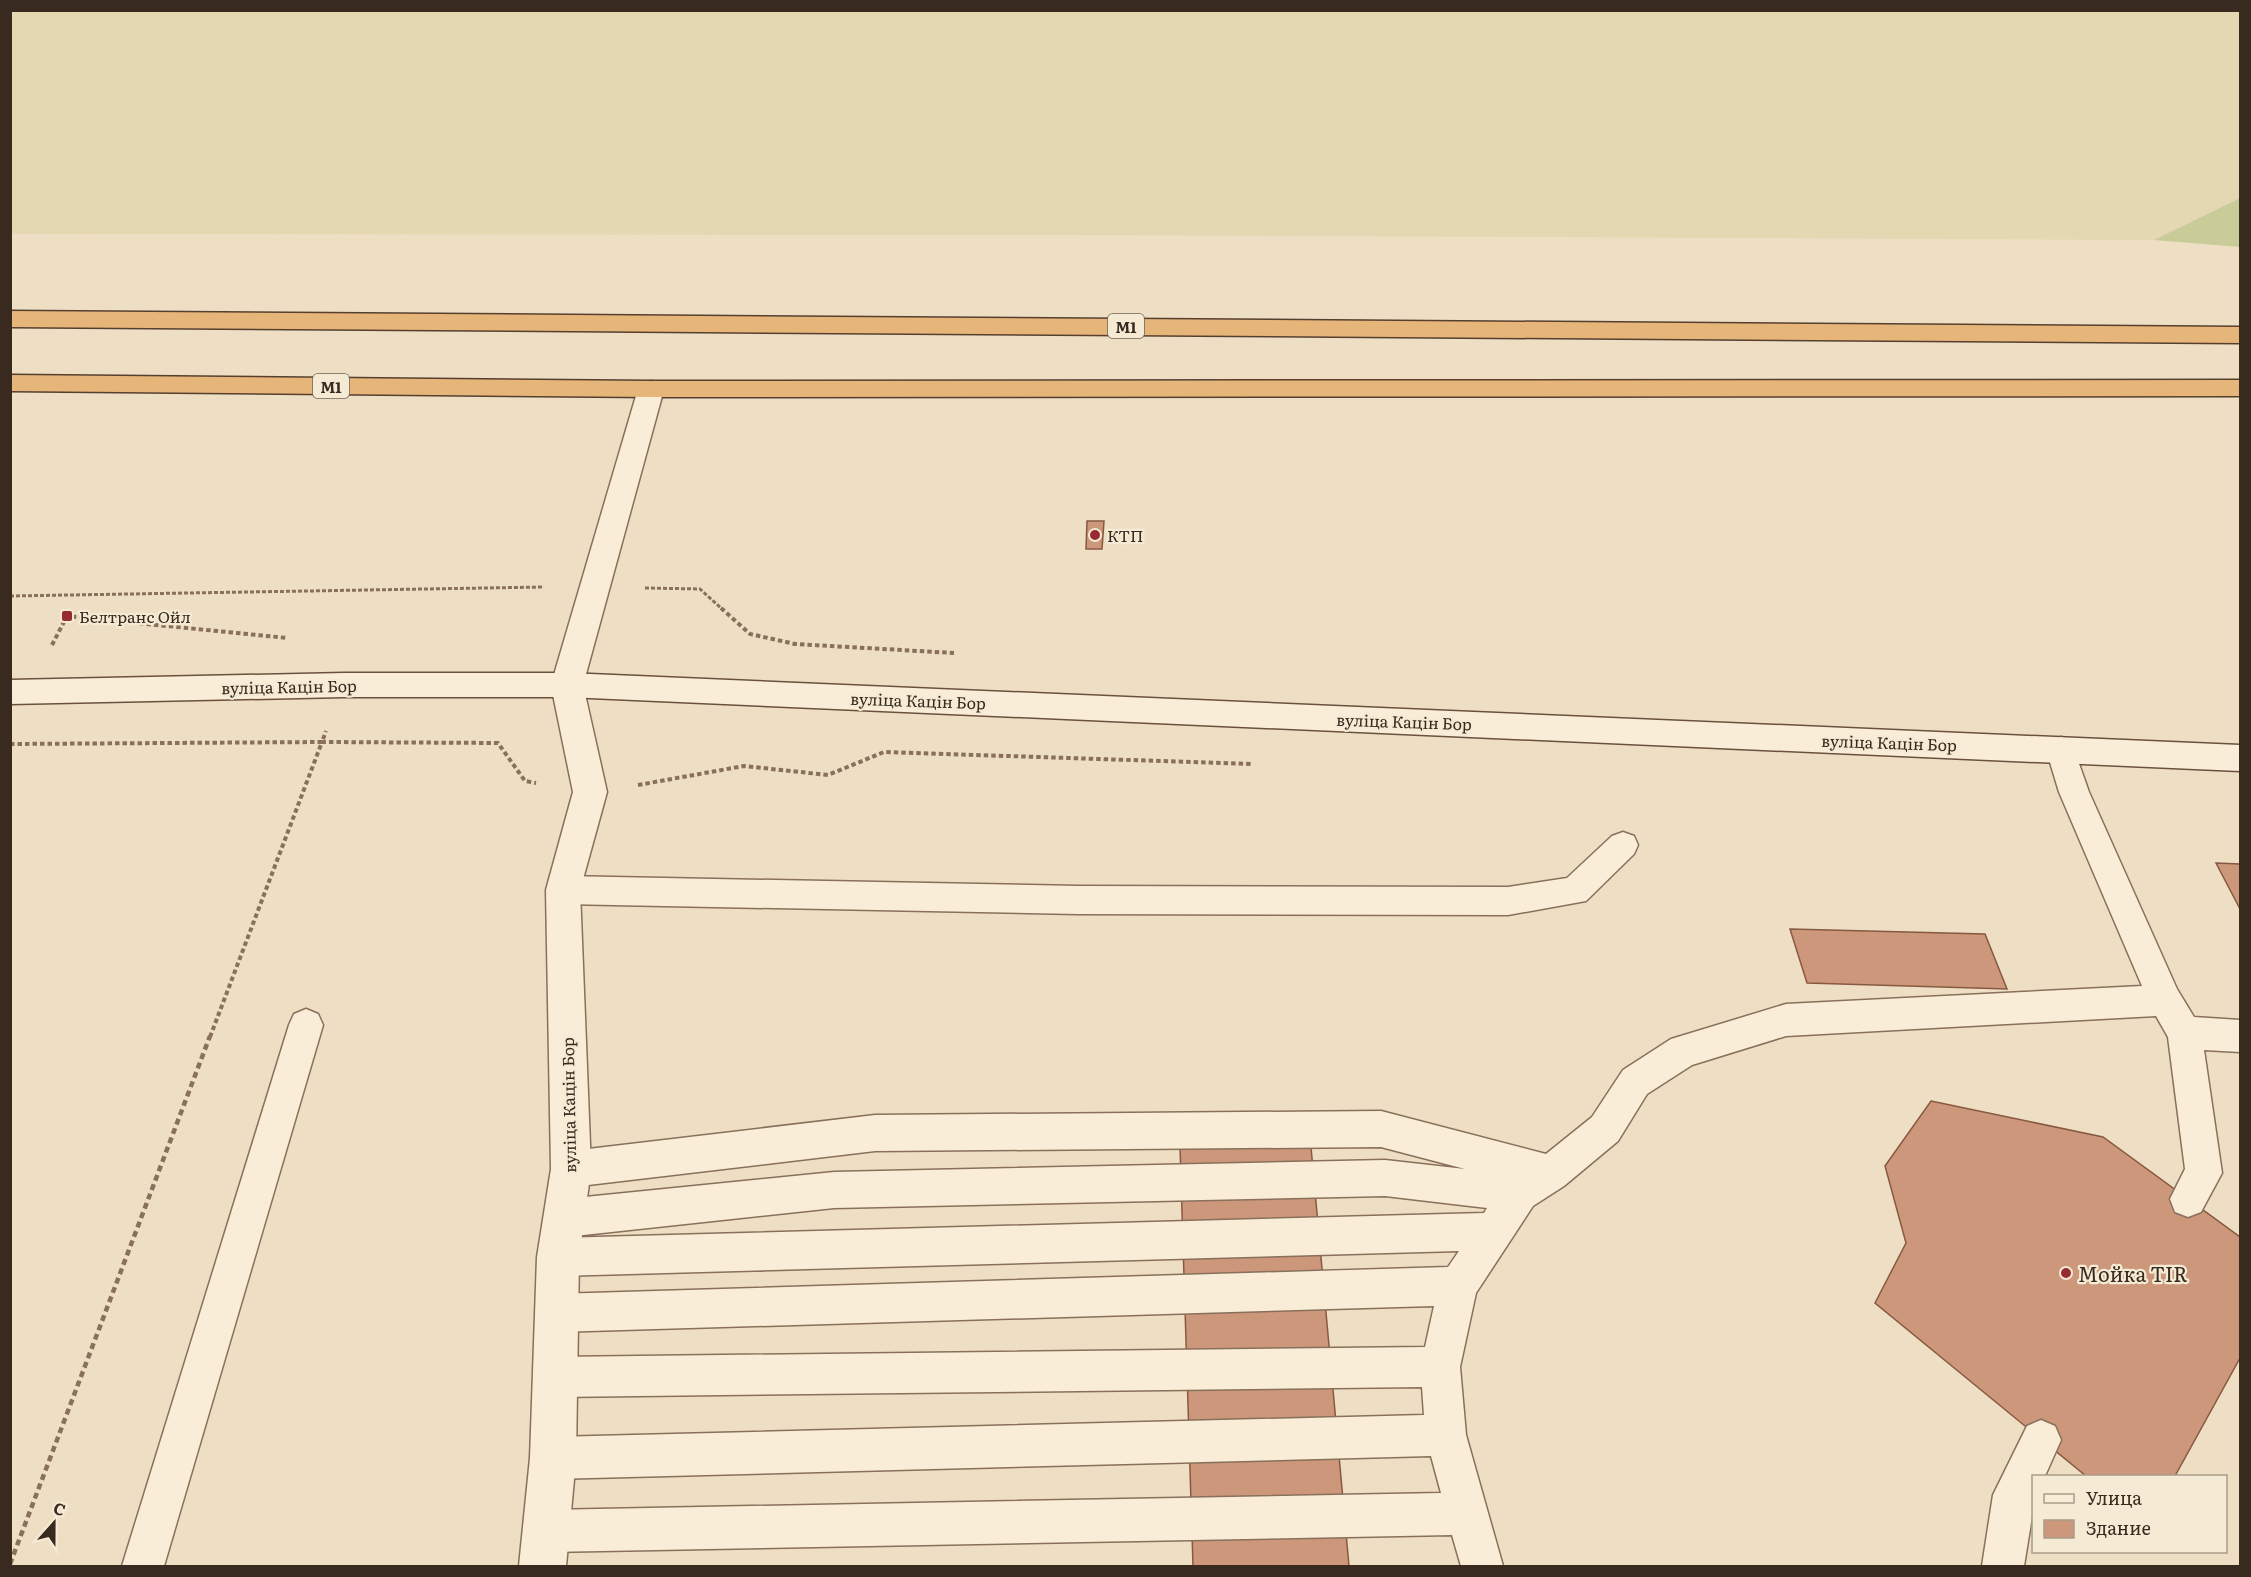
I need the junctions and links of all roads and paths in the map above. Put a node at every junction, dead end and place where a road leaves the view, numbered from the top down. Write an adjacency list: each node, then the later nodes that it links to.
1 (10, 319): 2 (highway, М1)
2 (2241, 335)
3 (10, 382): 5 (highway, М1)
4 (2241, 388): 5 (highway, М1)
5 (651, 389): 6 (main road, вуліца Кацін Бор)
6 (594, 586): 7 (path); 8 (path); 9 (main road, вуліца Кацін Бор)
7 (10, 596)
8 (962, 654)
9 (567, 685): 10 (main road, вуліца Кацін Бор); 13 (main road, вуліца Кацін Бор); 16 (main road, вуліца Кацін Бор)
10 (10, 692)
11 (322, 742): 12 (path)
12 (10, 744)
13 (2061, 749): 14 (main road, вуліца Кацін Бор); 17 (lane)
14 (2241, 758)
15 (1623, 845): 16 (lane)
16 (563, 890): 21 (main road, вуліца Кацін Бор)
17 (2165, 1000): 19 (lane); 22 (lane)
18 (306, 1025): 37 (lane)
19 (2185, 1033): 20 (lane); 24 (lane)
20 (2241, 1036)
21 (571, 1169): 22 (lane); 25 (main road, вуліца Кацін Бор)
22 (1551, 1173): 23 (lane)
23 (1520, 1193): 25 (lane); 26 (lane)
24 (2188, 1199)
25 (565, 1218): 27 (main road, вуліца Кацін Бор)
26 (1492, 1231): 27 (lane); 28 (lane)
27 (558, 1257): 29 (main road, вуліца Кацін Бор)
28 (1458, 1286): 29 (lane); 30 (lane)
29 (556, 1313): 31 (main road, вуліца Кацін Бор)
30 (1440, 1367): 31 (lane); 32 (lane)
31 (556, 1377): 34 (main road, вуліца Кацін Бор)
32 (1446, 1435): 34 (lane); 35 (lane)
33 (2041, 1440): 39 (lane)
34 (553, 1458): 36 (main road, вуліца Кацін Бор)
35 (1468, 1514): 36 (lane); 38 (lane)
36 (544, 1549)
37 (143, 1566)
38 (1482, 1566)
39 (2003, 1566)

